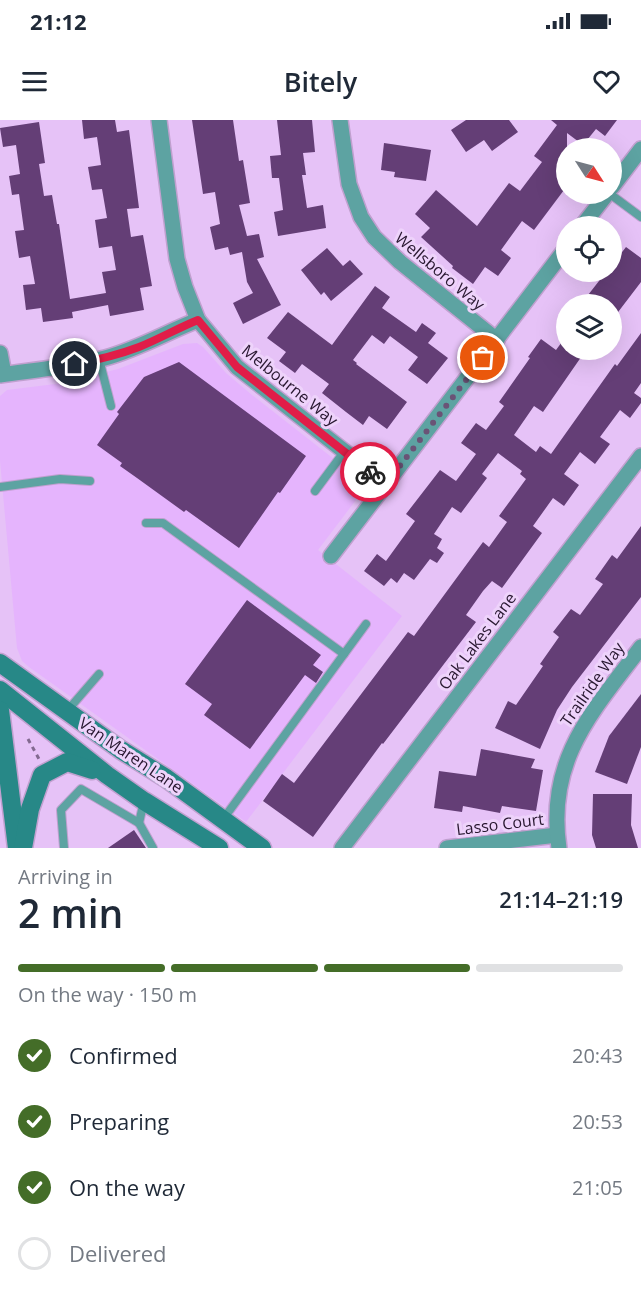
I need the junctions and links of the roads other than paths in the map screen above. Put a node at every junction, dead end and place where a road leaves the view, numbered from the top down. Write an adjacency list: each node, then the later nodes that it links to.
1 (159, 120): 10 (street, Melbourne Way)
2 (340, 120): 11 (street, Wellsboro Way)
3 (641, 149): 4 (street)
4 (622, 174)
5 (622, 203): 8 (lane)
6 (601, 204): 7 (street)
7 (590, 216)
8 (641, 217)
9 (556, 262): 11 (street)
10 (198, 320): 13 (street); 16 (street, Melbourne Way)
11 (497, 340): 19 (street)
12 (0, 353): 14 (street)
13 (99, 359): 14 (street); 15 (lane)
14 (2, 375)
15 (111, 406)
16 (344, 452): 19 (street, Melbourne Way); 21 (lane)
17 (641, 456): 43 (street, Oak Lakes Lane)
18 (90, 481): 20 (lane)
19 (386, 484): 23 (street)
20 (0, 487)
21 (315, 491)
22 (146, 523): 26 (lane)
23 (331, 556)
24 (366, 624): 26 (lane)
25 (641, 647): 36 (street, Trailride Way)
26 (344, 654): 34 (lane)
27 (0, 663): 31 (main road, Van Maren Lane)
28 (99, 674): 31 (lane)
29 (0, 690): 32 (main road, Van Maren Lane)
30 (0, 710): 38 (main road)
31 (67, 711): 34 (main road, Van Maren Lane)
32 (107, 775): 33 (main road, Van Maren Lane); 39 (main road)
33 (144, 801): 34 (main road); 35 (lane); 37 (main road, Van Maren Lane)
34 (222, 820): 42 (main road, Van Maren Lane)
35 (139, 823): 40 (lane); 41 (lane)
36 (558, 842): 44 (street, Lasso Court)
37 (207, 844)
38 (17, 848)
39 (22, 848)
40 (64, 848)
41 (153, 848)
42 (262, 848)
43 (342, 848)
44 (447, 848)

